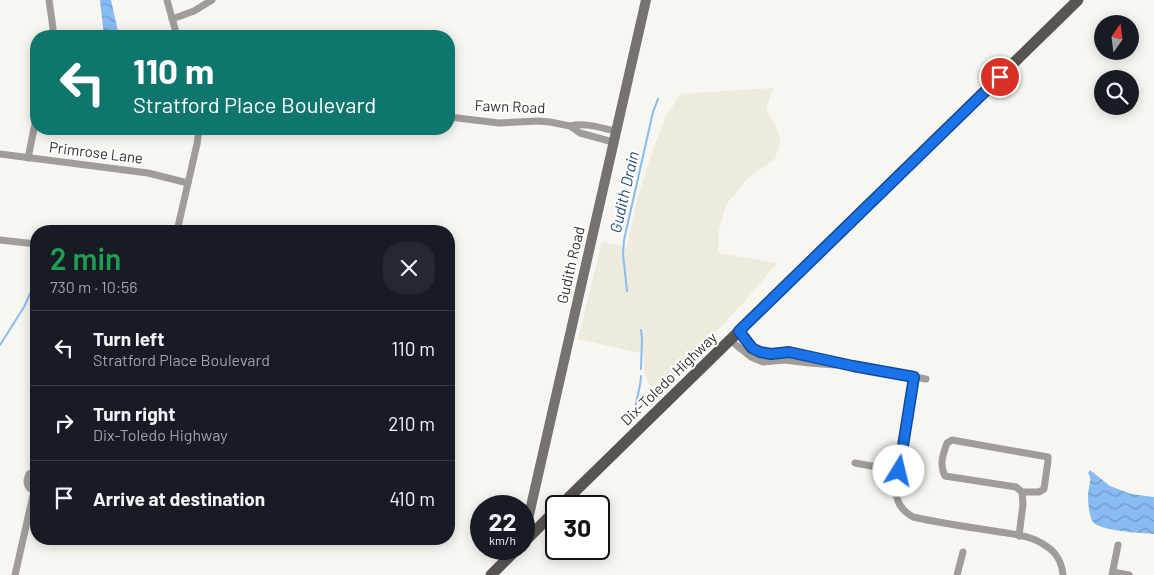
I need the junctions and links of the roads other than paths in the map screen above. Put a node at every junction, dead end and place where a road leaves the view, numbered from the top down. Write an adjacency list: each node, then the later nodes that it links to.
1 (49, 0): 7 (street)
2 (167, 0): 6 (street)
3 (212, 0): 6 (street)
4 (646, 0): 11 (street, Gudith Road)
5 (1078, 0): 21 (main road, Dix-Toledo Highway)
6 (172, 19): 8 (street)
7 (53, 30)
8 (175, 30)
9 (455, 118): 10 (street, Fawn Road)
10 (570, 126): 11 (street, Fawn Road); 14 (street, Fawn Road)
11 (616, 131): 14 (street, Gudith Road)
12 (33, 135): 16 (street)
13 (198, 135): 17 (street)
14 (613, 142): 33 (street, Gudith Road)
15 (0, 154): 16 (street, Primrose Lane)
16 (28, 158): 17 (street, Primrose Lane)
17 (188, 183): 18 (street)
18 (178, 225)
19 (0, 240): 20 (street)
20 (30, 243)
21 (739, 331): 22 (main road, Dix-Toledo Highway); 23 (street)
22 (730, 340): 24 (street); 34 (main road, Dix-Toledo Highway)
23 (786, 352): 24 (street); 25 (street)
24 (785, 360): 25 (street)
25 (810, 360): 26 (street)
26 (914, 377): 27 (street); 29 (street)
27 (926, 379)
28 (855, 462): 29 (street)
29 (899, 471): 38 (street)
30 (30, 474): 31 (street)
31 (30, 488)
32 (1022, 492): 32 (street); 38 (street)
33 (533, 495)
34 (571, 495)
35 (30, 512): 43 (street)
36 (545, 521): 37 (main road)
37 (535, 531)
38 (1019, 536): 46 (street)
39 (1118, 545): 42 (street)
40 (963, 552): 45 (street)
41 (506, 560): 44 (main road)
42 (1112, 573): 47 (street)
43 (15, 575)
44 (490, 575)
45 (957, 575)
46 (1062, 575)
47 (1129, 575)

